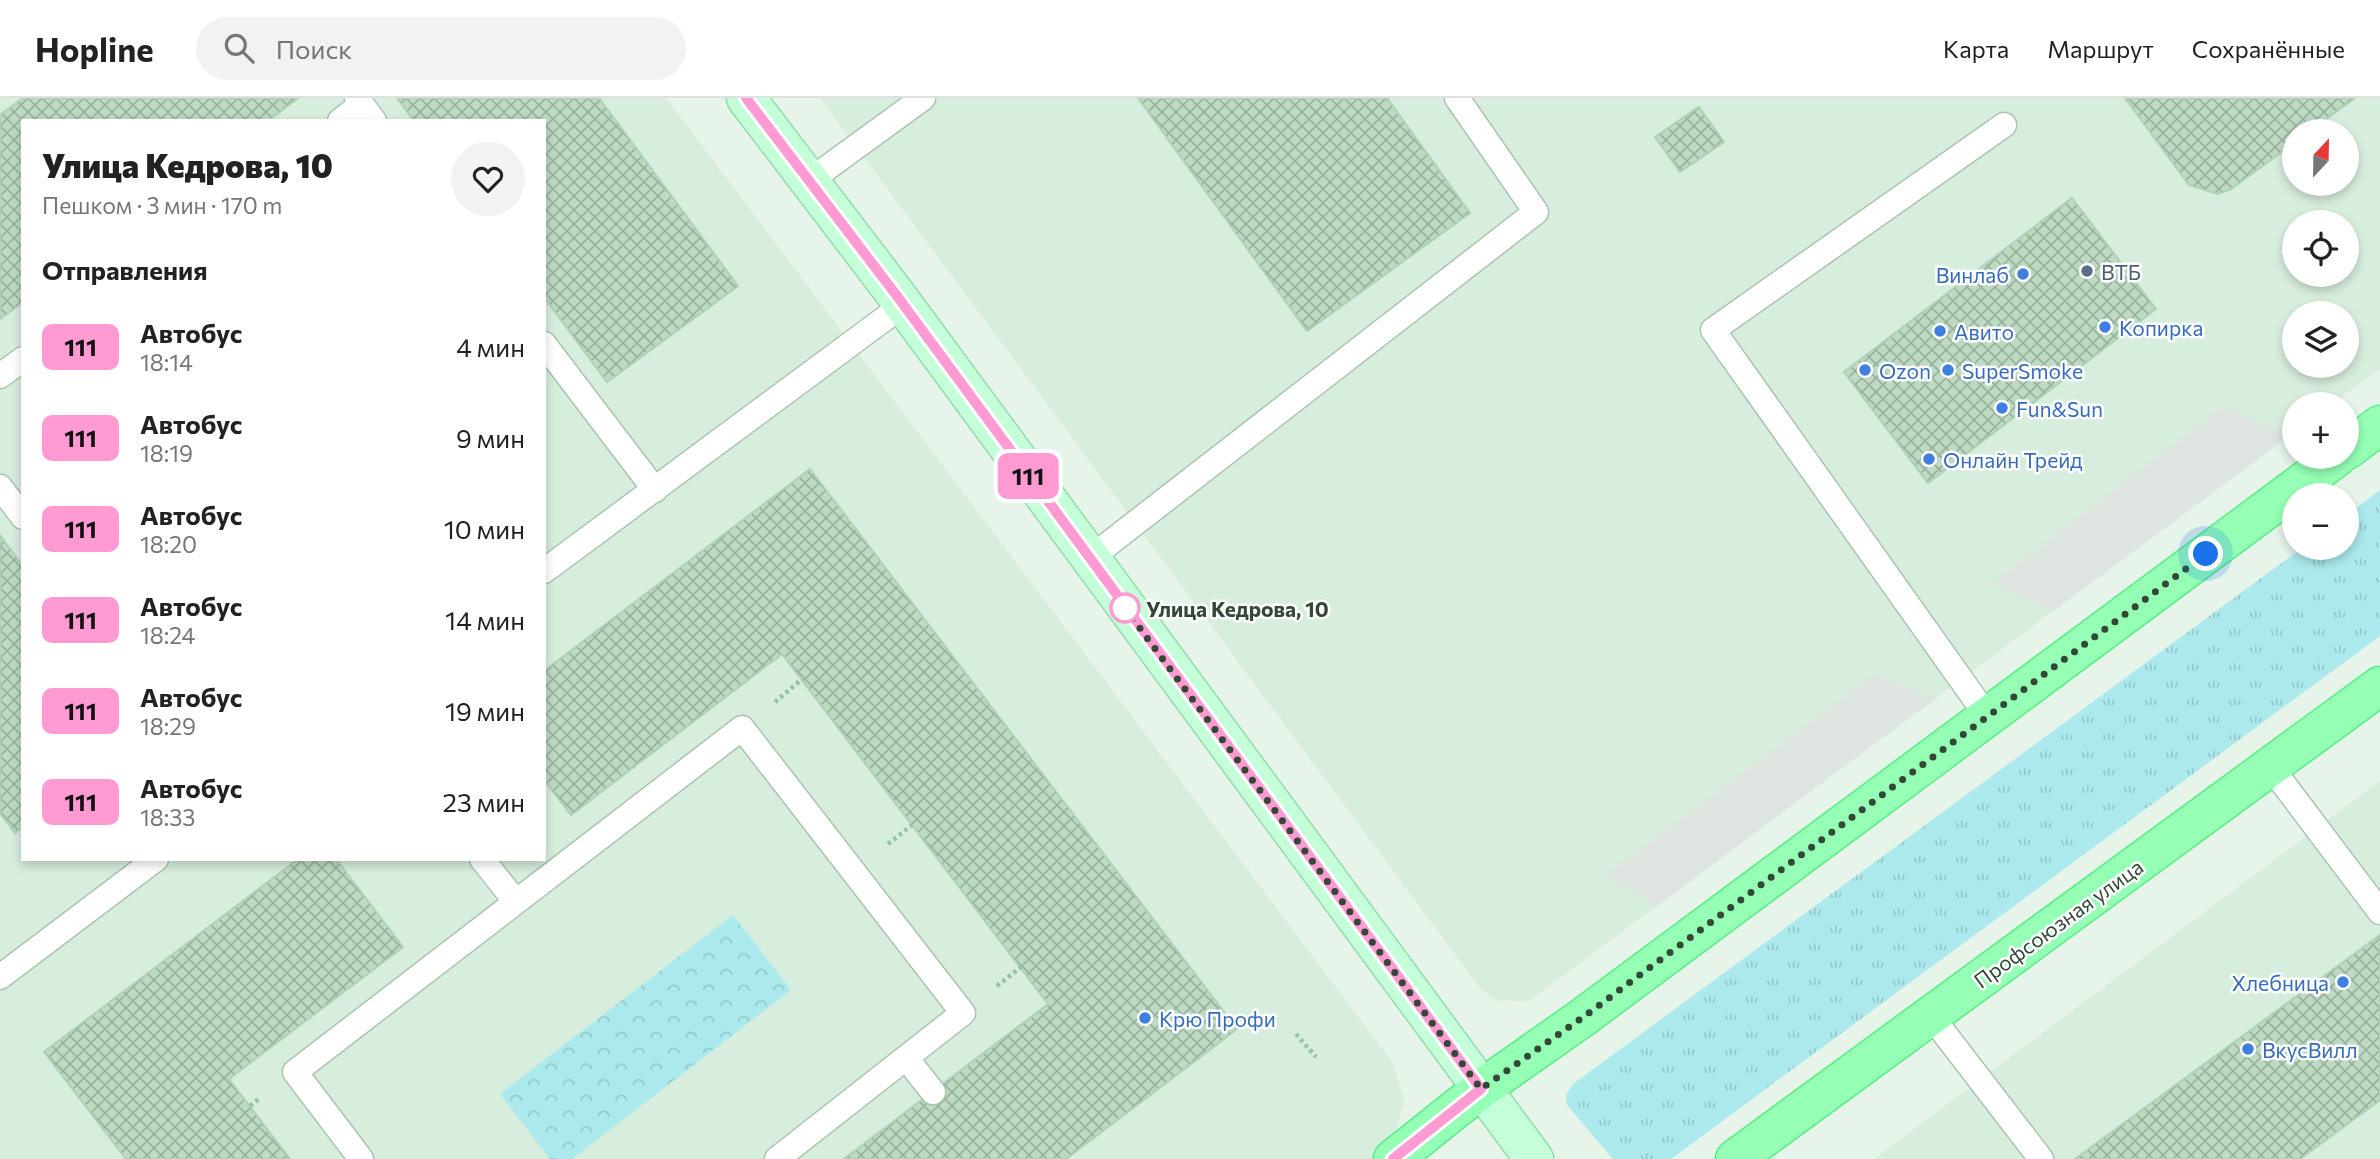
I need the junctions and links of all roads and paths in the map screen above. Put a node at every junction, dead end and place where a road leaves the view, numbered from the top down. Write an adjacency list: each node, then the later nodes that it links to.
1 (746, 98): 7 (street)
2 (923, 98): 7 (lane)
3 (1457, 98): 18 (lane)
4 (364, 108): 5 (lane)
5 (344, 119)
6 (2004, 125): 21 (lane)
7 (809, 181): 8 (street)
8 (903, 305): 16 (lane); 18 (street)
9 (546, 347): 16 (lane)
10 (21, 360): 11 (lane)
11 (0, 376)
12 (2380, 425): 13 (main road)
13 (2359, 441)
14 (2321, 469): 21 (main road)
15 (0, 487): 17 (lane)
16 (655, 490): 19 (lane)
17 (21, 514)
18 (1088, 559): 32 (street)
19 (546, 570)
20 (2380, 686): 22 (main road, Профсоюзная улица)
21 (1987, 716): 32 (main road)
22 (2270, 766): 26 (lane); 28 (main road, Профсоюзная улица)
23 (153, 861): 27 (lane)
24 (484, 861): 25 (lane)
25 (516, 902): 31 (lane); 34 (lane)
26 (2380, 912)
27 (0, 977)
28 (1931, 1016): 38 (main road, Профсоюзная улица); 39 (lane)
29 (1296, 1034): 30 (path)
30 (1316, 1057)
31 (906, 1058): 33 (lane); 35 (lane)
32 (1481, 1089): 36 (main road); 37 (street)
33 (933, 1091)
34 (361, 1159)
35 (777, 1159)
36 (1393, 1159)
37 (1534, 1159)
38 (1735, 1159)
39 (2041, 1159)

